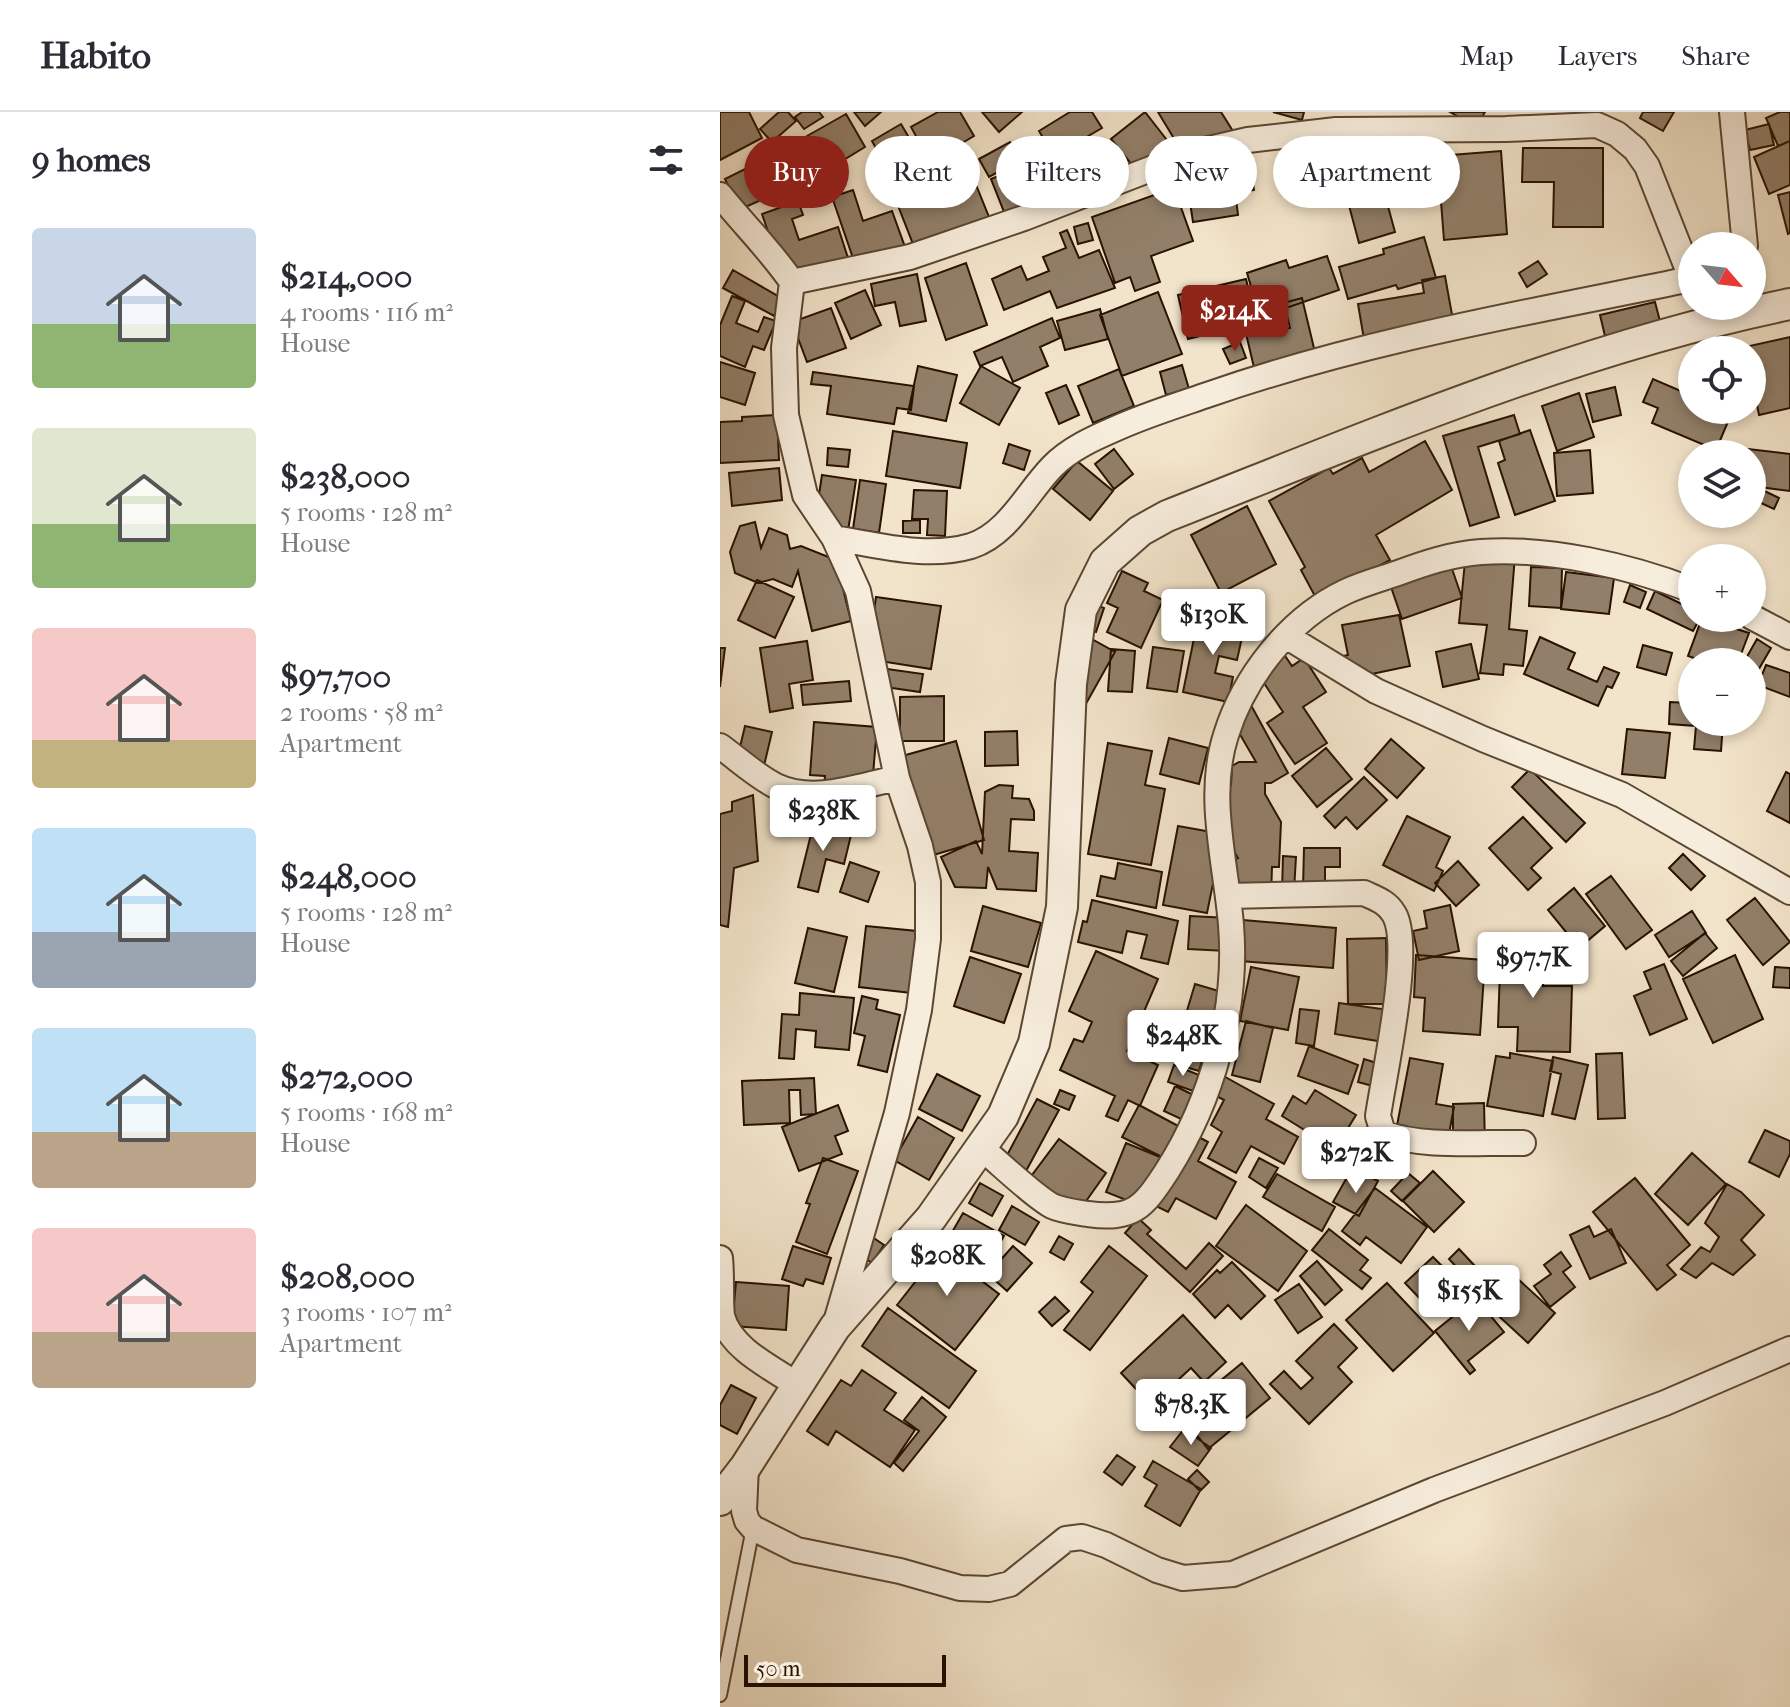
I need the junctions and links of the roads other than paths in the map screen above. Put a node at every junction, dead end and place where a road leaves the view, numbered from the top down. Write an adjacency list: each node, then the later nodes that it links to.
1 (1732, 112): 4 (street)
2 (1335, 121): 5 (street); 6 (street)
3 (720, 195): 6 (street)
4 (1744, 232)
5 (1678, 244)
6 (792, 282): 11 (street)
7 (1678, 282): 11 (street)
8 (1790, 304): 9 (street)
9 (1766, 307)
10 (1688, 320): 21 (street)
11 (834, 538): 17 (street)
12 (1678, 585): 14 (street)
13 (1766, 624): 15 (street)
14 (1286, 636): 18 (street); 19 (street)
15 (1790, 637)
16 (720, 746): 17 (street)
17 (897, 778): 23 (street)
18 (1790, 892)
19 (1228, 896): 20 (street); 21 (street)
20 (1523, 1143)
21 (980, 1147): 23 (street)
22 (720, 1258): 25 (street)
23 (835, 1327): 25 (street)
24 (1790, 1349): 27 (street)
25 (796, 1384): 26 (street)
26 (731, 1480): 27 (street)
27 (753, 1528): 28 (lane)
28 (720, 1695)

